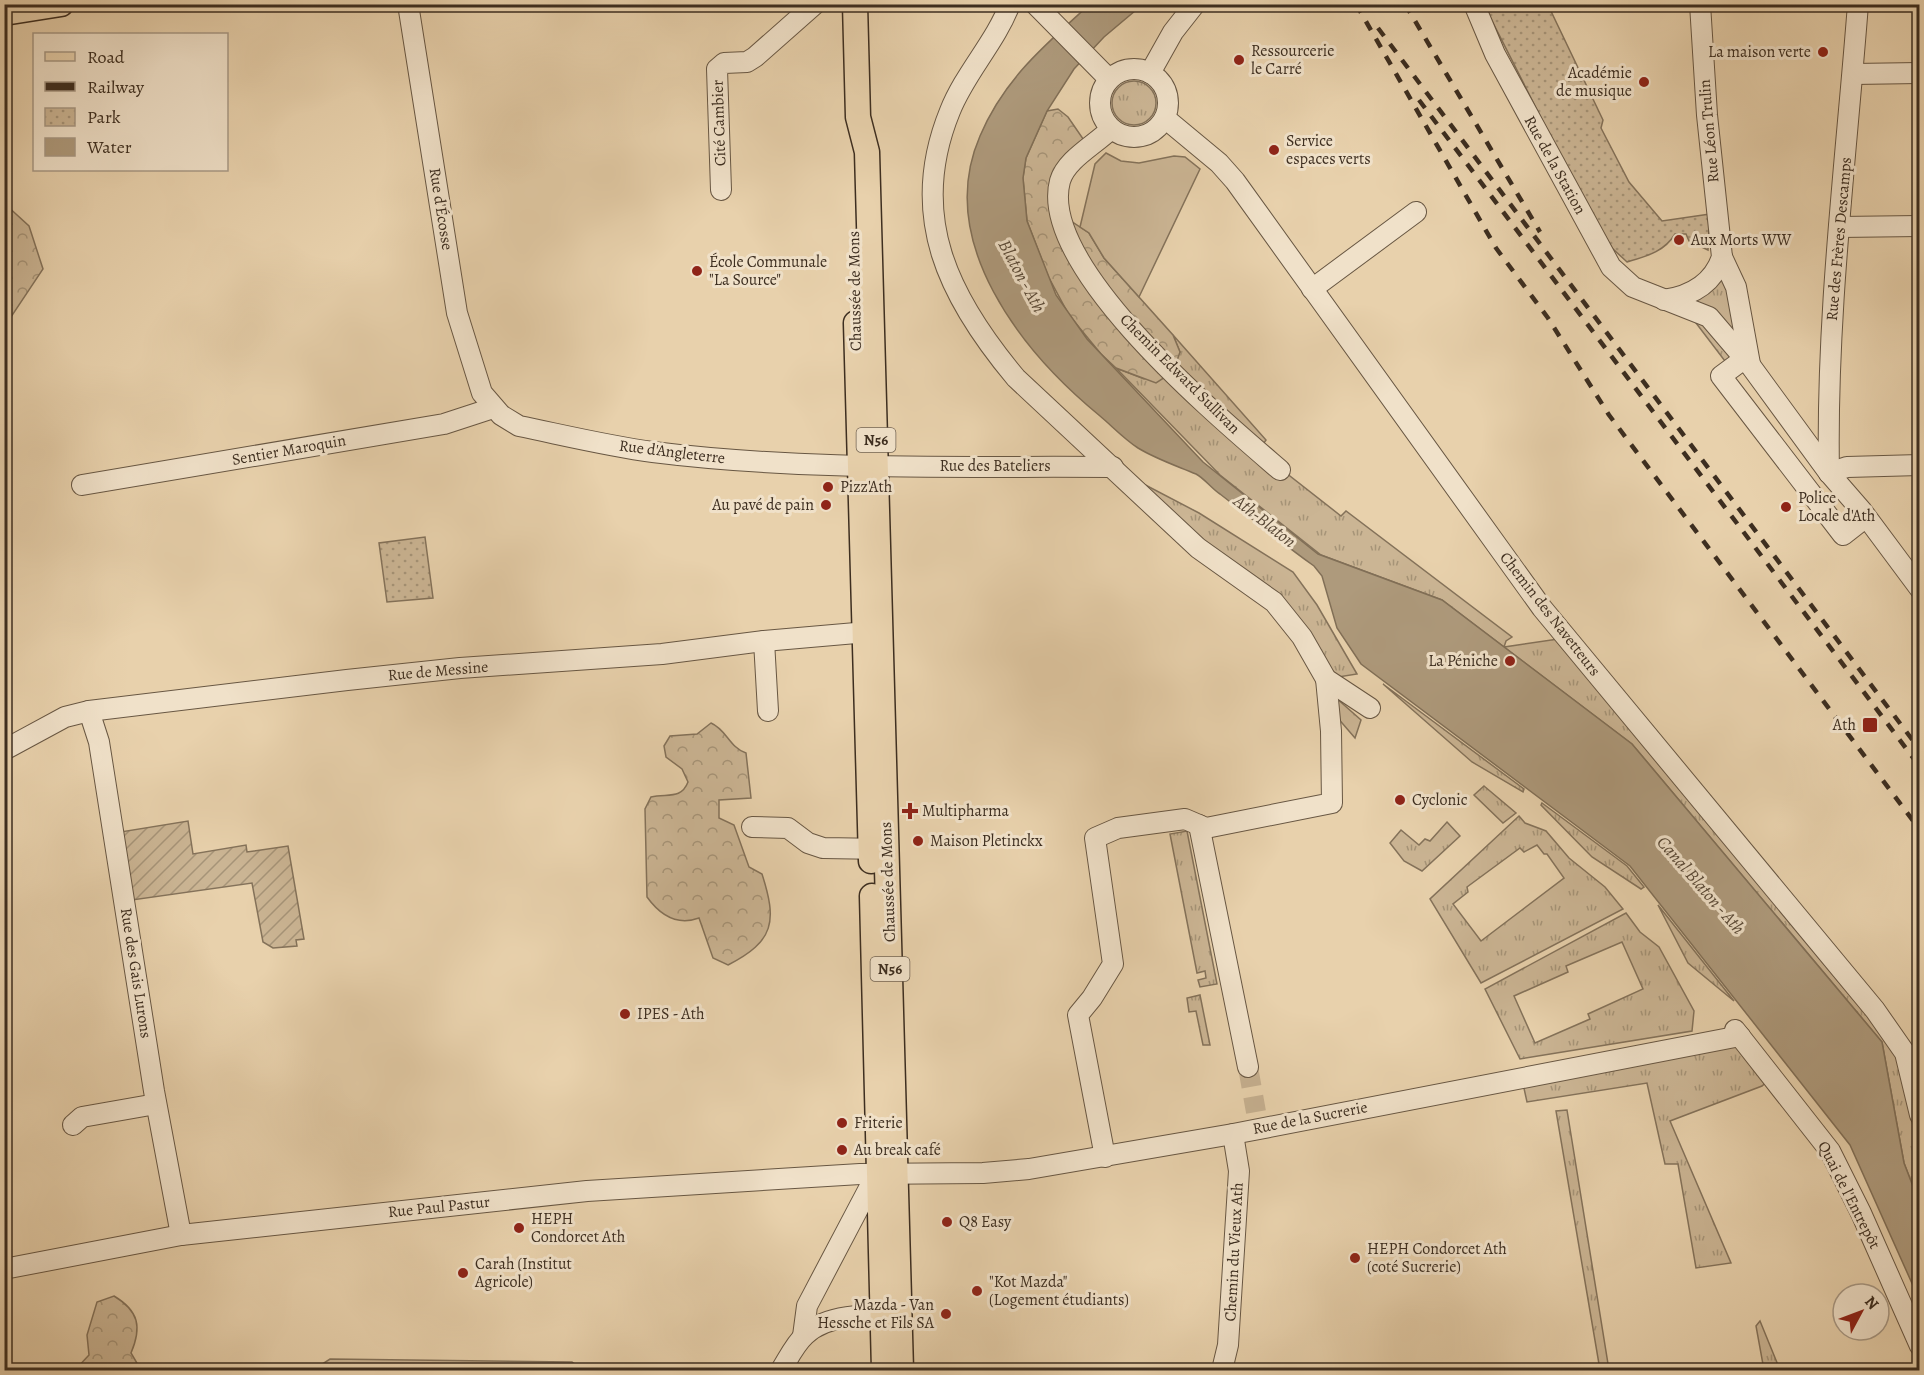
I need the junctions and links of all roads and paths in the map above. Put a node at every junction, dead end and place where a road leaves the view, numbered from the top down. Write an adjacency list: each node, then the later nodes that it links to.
1 (61, 4): 11 (main road)
2 (408, 4): 26 (street, Rue d'Écosse)
3 (815, 4): 18 (street, Cité Cambier)
4 (855, 4): 29 (main road, Chaussée de Mons / N56)
5 (1010, 4): 27 (street)
6 (1195, 4): 12 (street)
7 (1474, 4): 24 (street, Rue de la Station)
8 (1700, 4): 22 (street, Rue Léon Trulin)
9 (1858, 4): 14 (street, Rue des Frères Descamps)
10 (1041, 9): 15 (street)
11 (4, 13)
12 (1150, 73): 15 (street); 16 (street)
13 (1920, 73): 14 (street)
14 (1853, 74): 21 (street, Rue des Frères Descamps)
15 (1109, 79): 17 (street)
16 (1166, 119): 17 (street); 23 (street, Chemin des Navetteurs)
17 (1110, 130): 30 (street, Chemin Edward Sullivan)
18 (721, 190)
19 (1416, 212): 23 (street)
20 (1920, 226): 21 (street)
21 (1839, 227): 31 (street, Rue des Frères Descamps)
22 (1722, 257): 24 (street); 25 (street, Rue Léon Trulin)
23 (1312, 289): 48 (street, Chemin des Navetteurs)
24 (1664, 300): 25 (street, Rue de la Station)
25 (1747, 362): 31 (street); 33 (street)
26 (494, 408): 29 (street, Rue d'Angleterre); 32 (street, Sentier Maroquin)
27 (1109, 464): 29 (street, Rue des Bateliers); 37 (street)
28 (1920, 465): 31 (street)
29 (868, 466): 35 (main road, Chaussée de Mons / N56)
30 (1276, 468)
31 (1830, 473): 33 (street)
32 (82, 485)
33 (1866, 517): 34 (street)
34 (1920, 589)
35 (872, 631): 36 (street, Rue de Messine); 44 (main road, Chaussée de Mons / N56)
36 (764, 641): 39 (street, Rue de Messine); 40 (street)
37 (1326, 679): 38 (street); 42 (street)
38 (1370, 708)
39 (89, 711): 41 (street, Rue de Messine); 47 (street, Rue des Gais Lurons)
40 (768, 711)
41 (4, 750)
42 (1199, 825): 46 (street); 51 (street)
43 (752, 827): 44 (street)
44 (879, 849): 52 (main road, Chaussée de Mons / N56)
45 (1738, 1033): 50 (street, Rue de la Sucrerie); 57 (street, Quai de l'Entrepôt)
46 (1248, 1067)
47 (156, 1104): 49 (street); 53 (street, Rue des Gais Lurons)
48 (1920, 1115)
49 (73, 1125)
50 (1233, 1134): 51 (street, Rue de la Sucrerie); 61 (street, Chemin du Vieux Ath)
51 (1105, 1157): 52 (street, Rue de la Sucrerie)
52 (886, 1173): 53 (street, Rue Paul Pastur); 55 (main road, Chaussée de Mons / N56); 56 (street)
53 (181, 1235): 54 (street, Rue Paul Pastur)
54 (4, 1269)
55 (891, 1316): 56 (street); 59 (main road, Chaussée de Mons / N56); 60 (main road, Chaussée de Mons / N56)
56 (803, 1336): 58 (street)
57 (1920, 1346)
58 (781, 1371)
59 (884, 1371)
60 (901, 1371)
61 (1222, 1371)

